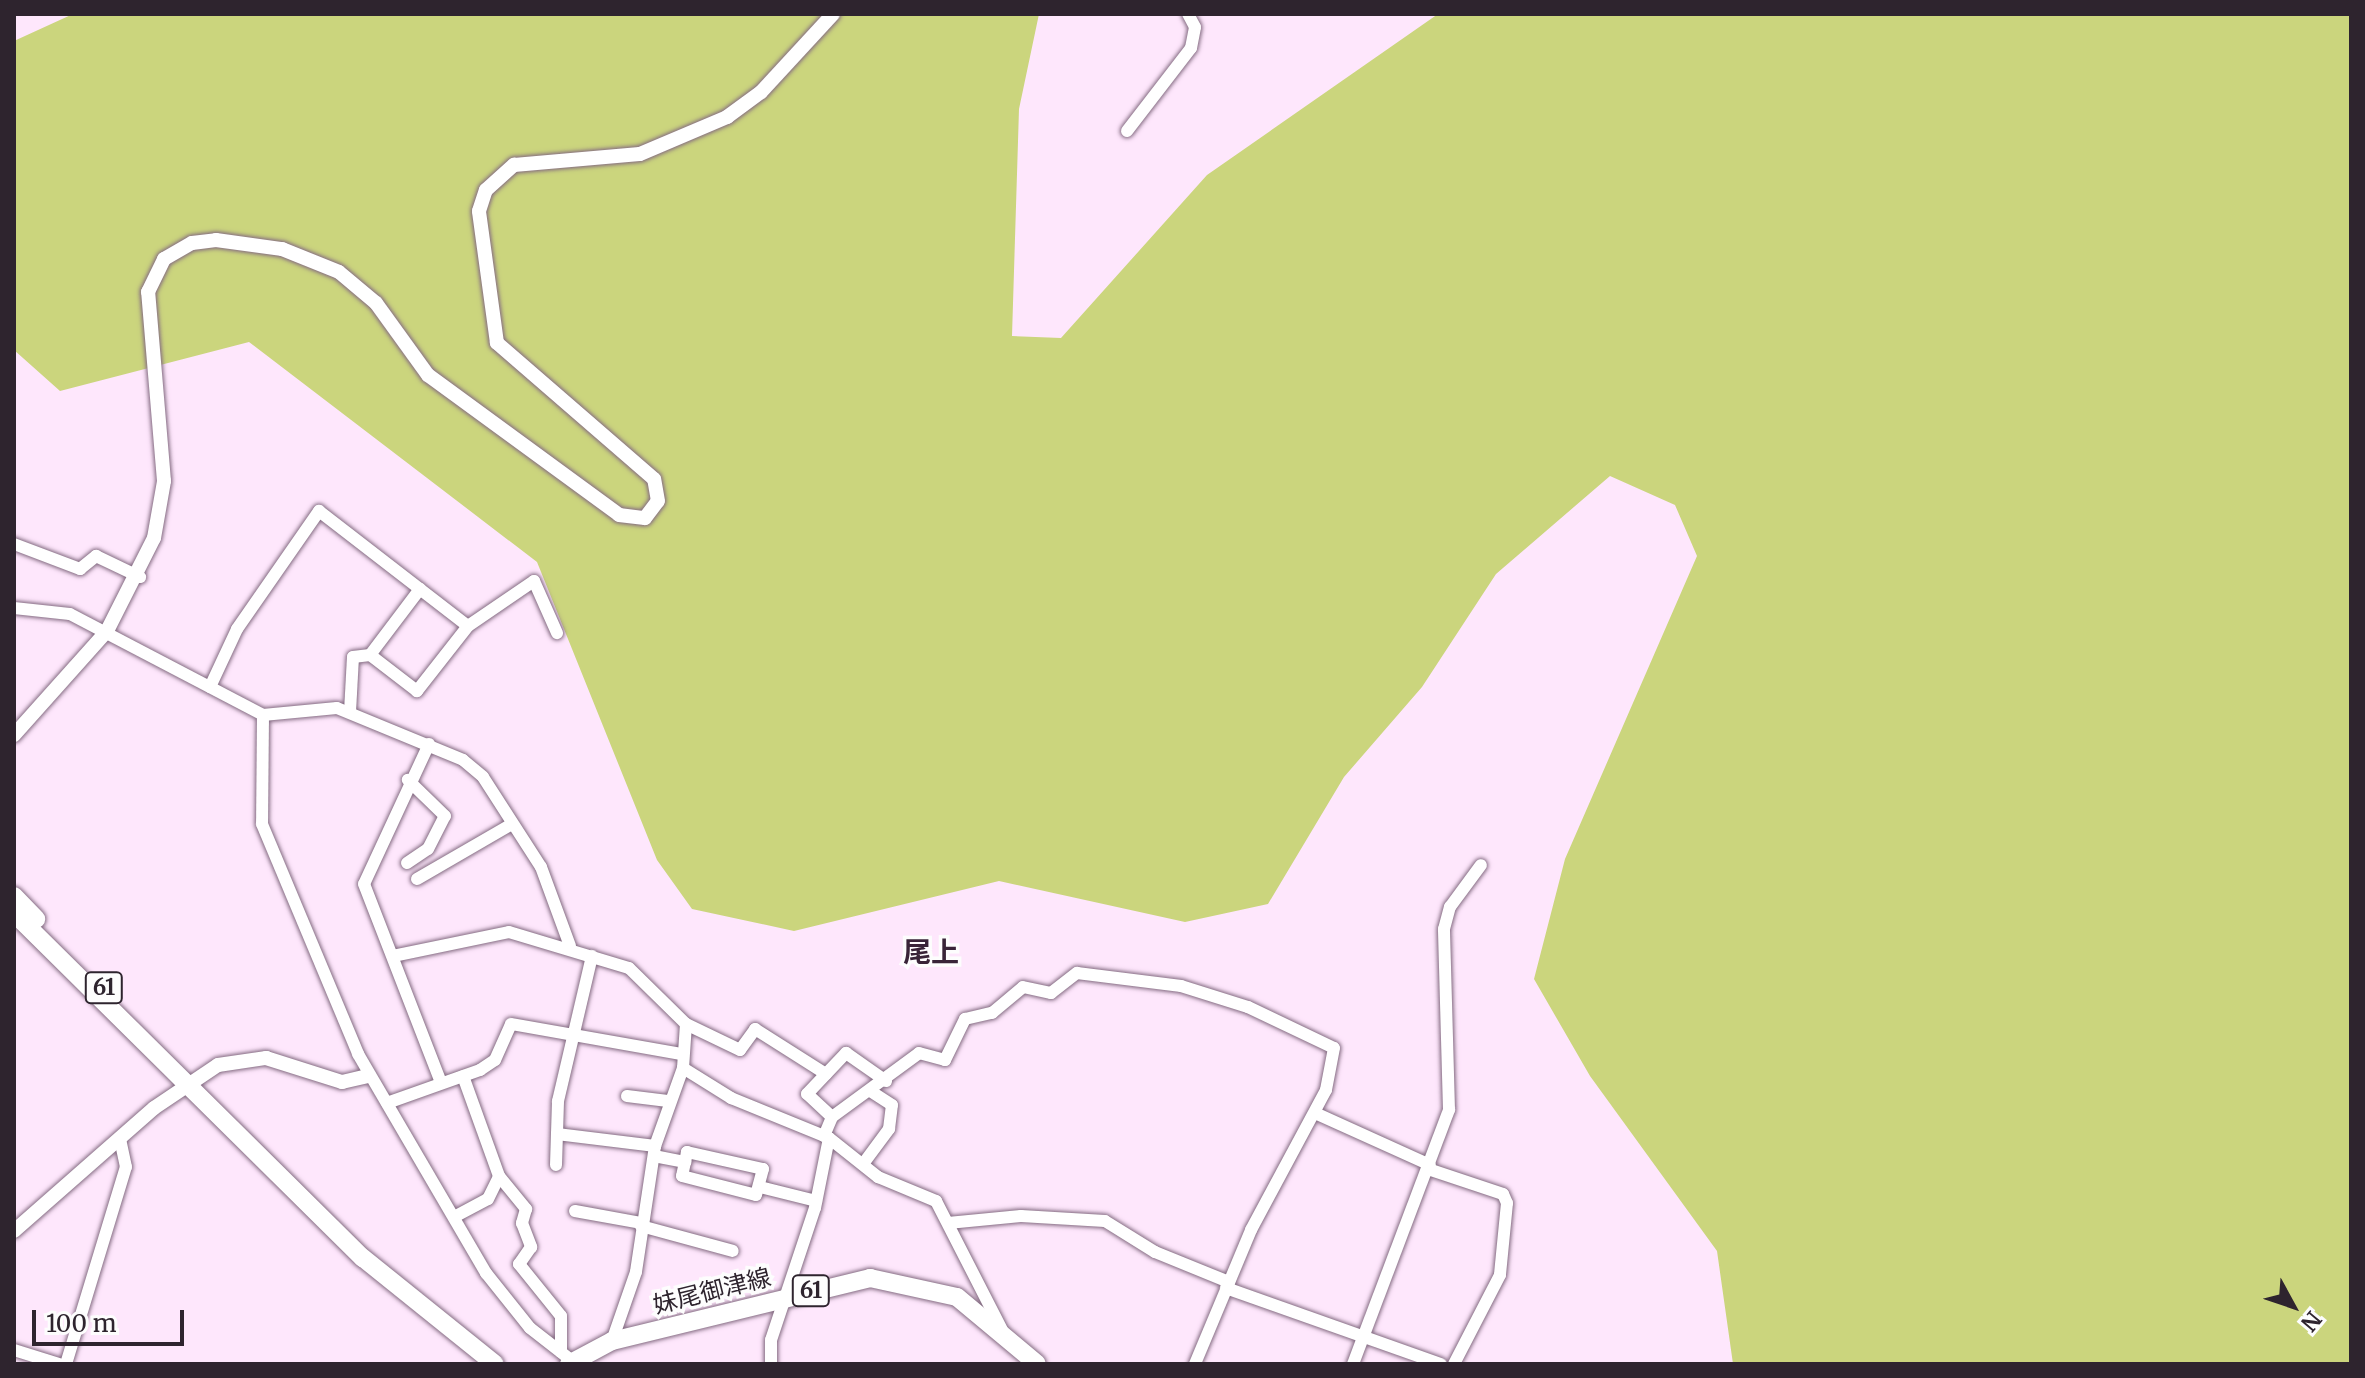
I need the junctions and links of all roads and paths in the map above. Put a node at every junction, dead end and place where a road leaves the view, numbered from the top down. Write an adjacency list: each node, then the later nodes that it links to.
1 (833, 14): 5 (street)
2 (1188, 14): 3 (street)
3 (1127, 131)
4 (14, 544): 5 (street)
5 (140, 577): 9 (street)
6 (420, 589): 8 (street); 11 (street); 12 (street)
7 (14, 608): 9 (street)
8 (468, 626): 10 (street); 11 (street)
9 (107, 631): 12 (street); 15 (street)
10 (557, 633)
11 (370, 655): 13 (street)
12 (210, 687): 14 (street)
13 (350, 712): 14 (street); 16 (street)
14 (263, 715): 32 (street)
15 (14, 735)
16 (429, 744): 17 (street); 18 (street)
17 (408, 780): 19 (street); 25 (street)
18 (510, 825): 21 (street); 24 (street)
19 (407, 863)
20 (1481, 865): 50 (street)
21 (417, 879)
22 (14, 896): 36 (main road, 61)
23 (14, 913): 36 (main road, 61)
24 (570, 946): 25 (street); 26 (street)
25 (393, 956): 35 (street)
26 (592, 956): 27 (street); 28 (street)
27 (686, 1024): 29 (street); 31 (street)
28 (571, 1032): 29 (street); 33 (street); 43 (street)
29 (682, 1054): 30 (street)
30 (683, 1068): 39 (street); 44 (street)
31 (826, 1074): 34 (street); 42 (street)
32 (368, 1076): 36 (street); 40 (street)
33 (463, 1076): 35 (street); 51 (street)
34 (886, 1081): 37 (street); 41 (street)
35 (441, 1083): 40 (street)
36 (189, 1085): 45 (street); 69 (main road, 61)
37 (872, 1092): 42 (street); 48 (street)
38 (627, 1096): 39 (street)
39 (668, 1101): 46 (street)
40 (387, 1103): 55 (street)
41 (1315, 1113): 50 (street); 60 (street)
42 (832, 1117): 44 (street)
43 (557, 1134): 46 (street); 49 (street)
44 (826, 1137): 48 (street); 53 (street)
45 (120, 1138): 58 (street); 68 (street)
46 (654, 1151): 47 (street); 57 (street)
47 (685, 1162): 52 (street); 52 (street)
48 (863, 1164): 56 (street)
49 (556, 1165)
50 (1429, 1167): 63 (street); 75 (street)
51 (499, 1176): 55 (street); 66 (street)
52 (760, 1187): 53 (street)
53 (816, 1201): 61 (street)
54 (575, 1211): 57 (street)
55 (454, 1217): 66 (street)
56 (948, 1223): 60 (street); 62 (street)
57 (642, 1224): 59 (street); 64 (street)
58 (14, 1231)
59 (733, 1251)
60 (1227, 1285): 63 (street); 72 (street)
61 (788, 1297): 62 (main road, 妹尾御津線 / 61); 64 (main road, 妹尾御津線 / 61); 70 (street)
62 (1003, 1331): 71 (main road, 妹尾御津線 / 61)
63 (1359, 1336): 73 (street); 74 (street)
64 (612, 1341): 66 (main road, 妹尾御津線 / 61)
65 (14, 1350): 67 (street)
66 (567, 1359)
67 (59, 1364)
68 (66, 1364)
69 (495, 1364)
70 (771, 1364)
71 (1037, 1364)
72 (1195, 1364)
73 (1353, 1364)
74 (1441, 1364)
75 (1454, 1364)

